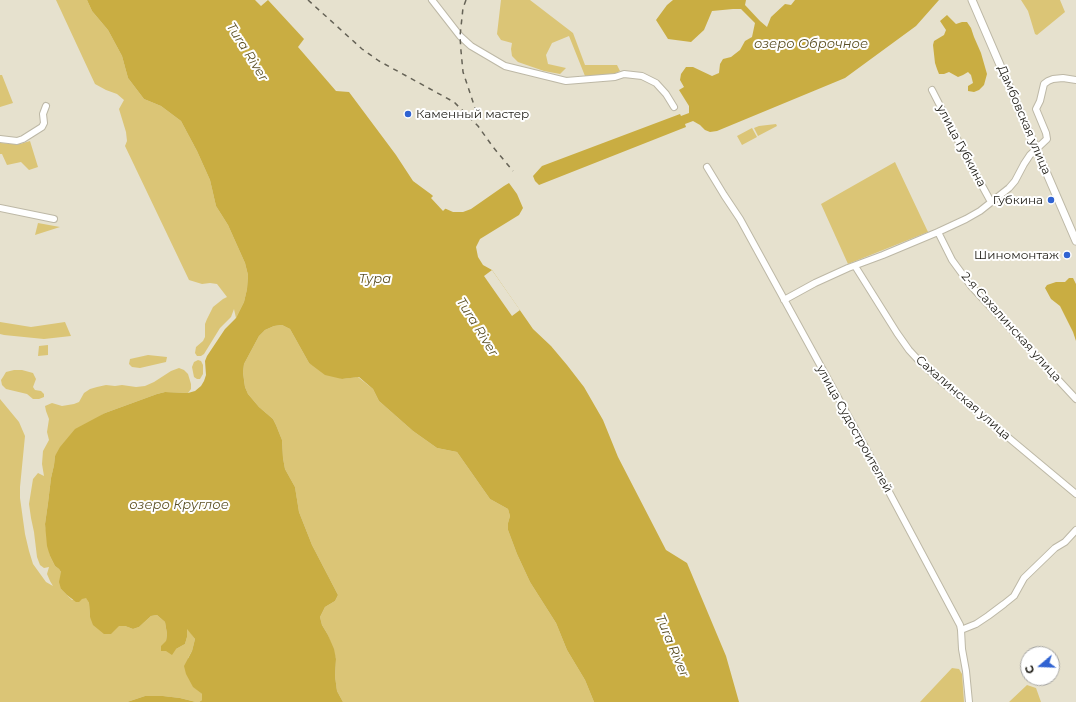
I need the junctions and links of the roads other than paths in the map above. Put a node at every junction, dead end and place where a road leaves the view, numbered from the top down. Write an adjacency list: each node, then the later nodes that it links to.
1 (432, 0): 6 (street)
2 (972, 0): 8 (main road, Дамбовская улица)
3 (1076, 80): 8 (street, улица Губкина)
4 (932, 90): 10 (street, улица Губкина)
5 (46, 106): 7 (street)
6 (674, 107)
7 (0, 139)
8 (1036, 149): 10 (street, улица Губкина); 14 (main road, Дамбовская улица)
9 (707, 167): 16 (street, улица Судостроителей)
10 (991, 202): 13 (street, улица Губкина)
11 (0, 208): 12 (street)
12 (54, 219)
13 (938, 232): 15 (street, улица Губкина); 17 (street, 2-я Сахалинская улица)
14 (1076, 241)
15 (855, 266): 16 (street, улица Губкина); 18 (street, Сахалинская улица)
16 (784, 300): 20 (street, улица Судостроителей)
17 (1076, 399)
18 (1076, 494)
19 (1076, 530): 20 (street)
20 (962, 630): 21 (street, улица Судостроителей)
21 (969, 702)

